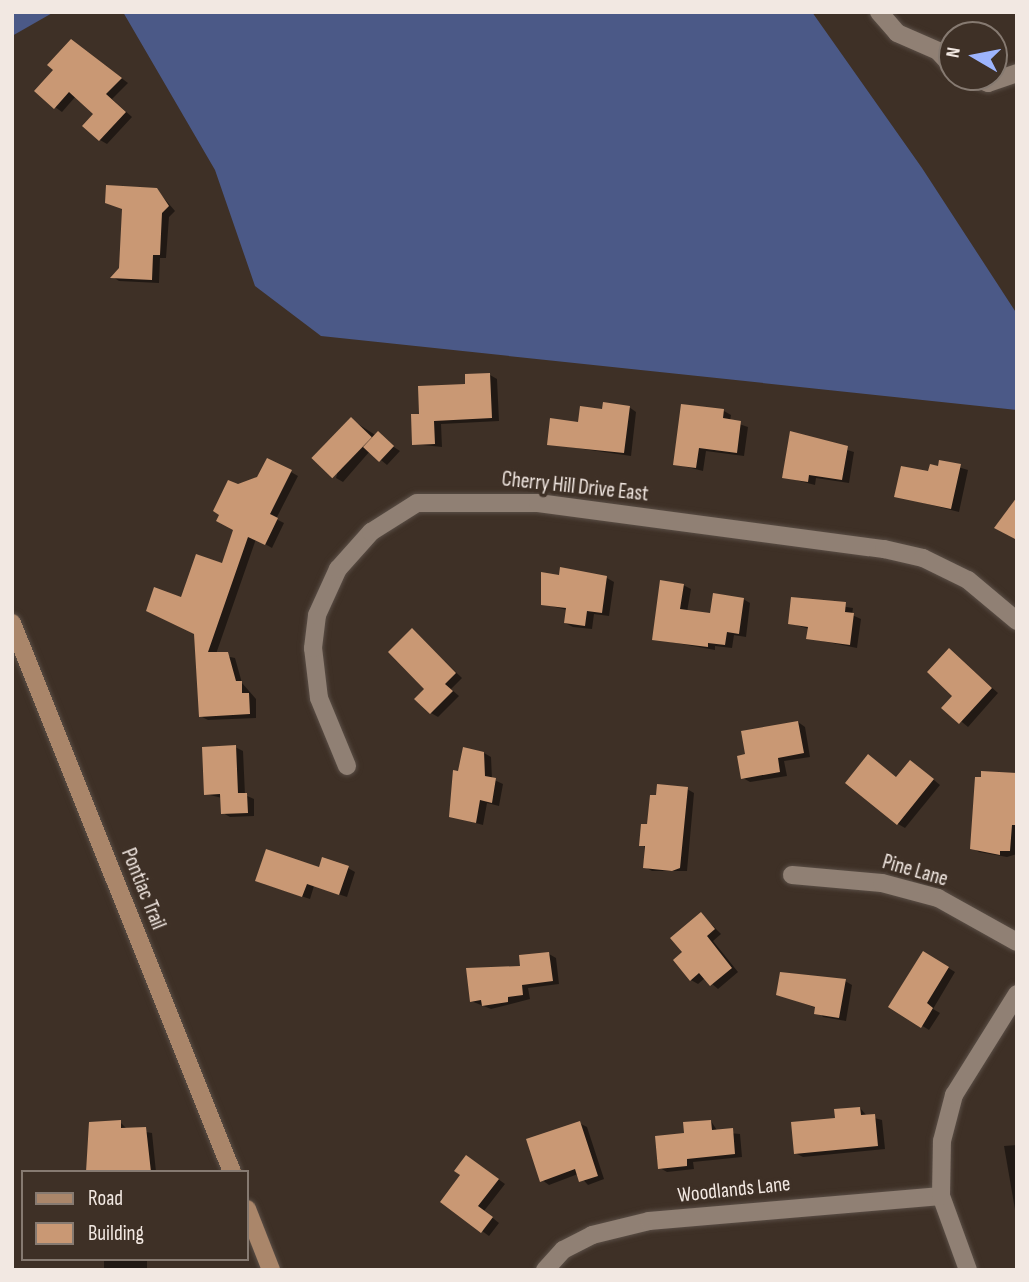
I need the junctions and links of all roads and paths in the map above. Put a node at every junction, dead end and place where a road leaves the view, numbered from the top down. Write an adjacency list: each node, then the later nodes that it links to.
1 (879, 12): 2 (street)
2 (938, 51)
3 (1017, 621): 5 (street, Cherry Hill Drive East)
4 (12, 623): 9 (main road, Pontiac Trail)
5 (346, 766)
6 (792, 875): 7 (street, Pine Lane)
7 (1017, 942)
8 (1017, 994): 10 (street)
9 (231, 1170)
10 (941, 1196): 13 (street, Woodlands Lane); 14 (street)
11 (248, 1212): 12 (main road)
12 (271, 1270)
13 (545, 1270)
14 (968, 1270)

